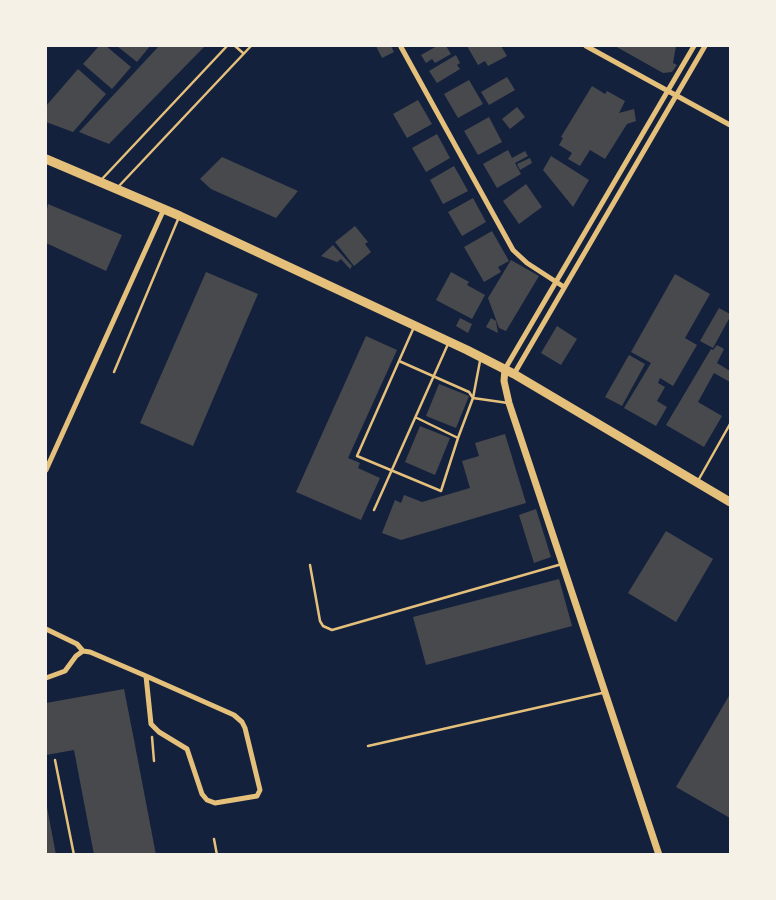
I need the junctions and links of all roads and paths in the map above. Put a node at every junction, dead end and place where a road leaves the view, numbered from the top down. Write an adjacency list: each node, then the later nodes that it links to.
1 (227, 46): 13 (lane)
2 (236, 46): 8 (lane)
3 (250, 46): 8 (lane)
4 (586, 46): 9 (street)
5 (694, 46): 9 (street)
6 (705, 46): 10 (street)
7 (401, 47): 17 (street)
8 (244, 53): 14 (lane)
9 (669, 89): 10 (street); 17 (street)
10 (677, 93): 11 (street); 18 (street)
11 (730, 125)
12 (46, 159): 13 (main road)
13 (100, 182): 14 (main road)
14 (116, 189): 15 (main road)
15 (164, 209): 16 (main road); 31 (street)
16 (180, 216): 19 (main road); 23 (lane)
17 (556, 282): 18 (street); 24 (street)
18 (564, 287): 24 (street)
19 (415, 324): 20 (main road); 22 (lane)
20 (449, 341): 21 (main road); 25 (lane)
21 (481, 357): 24 (main road); 26 (lane)
22 (399, 360): 25 (lane); 32 (lane)
23 (114, 372)
24 (510, 372): 27 (street); 33 (main road)
25 (434, 376): 26 (lane); 28 (lane)
26 (473, 398): 27 (lane); 30 (lane)
27 (509, 403): 36 (street)
28 (416, 417): 30 (lane); 32 (lane)
29 (730, 424): 33 (lane)
30 (458, 438): 32 (lane)
31 (46, 470)
32 (391, 471): 35 (lane)
33 (697, 482): 34 (main road)
34 (730, 502)
35 (374, 510)
36 (562, 564): 37 (lane); 42 (street)
37 (310, 565)
38 (46, 629): 39 (street)
39 (83, 652): 40 (street); 41 (street)
40 (146, 676): 43 (street); 43 (street)
41 (46, 678)
42 (605, 692): 44 (lane); 50 (street)
43 (151, 724): 46 (path)
44 (368, 746)
45 (55, 760): 48 (lane)
46 (154, 761)
47 (214, 839): 49 (lane)
48 (74, 855)
49 (217, 855)
50 (659, 855)

